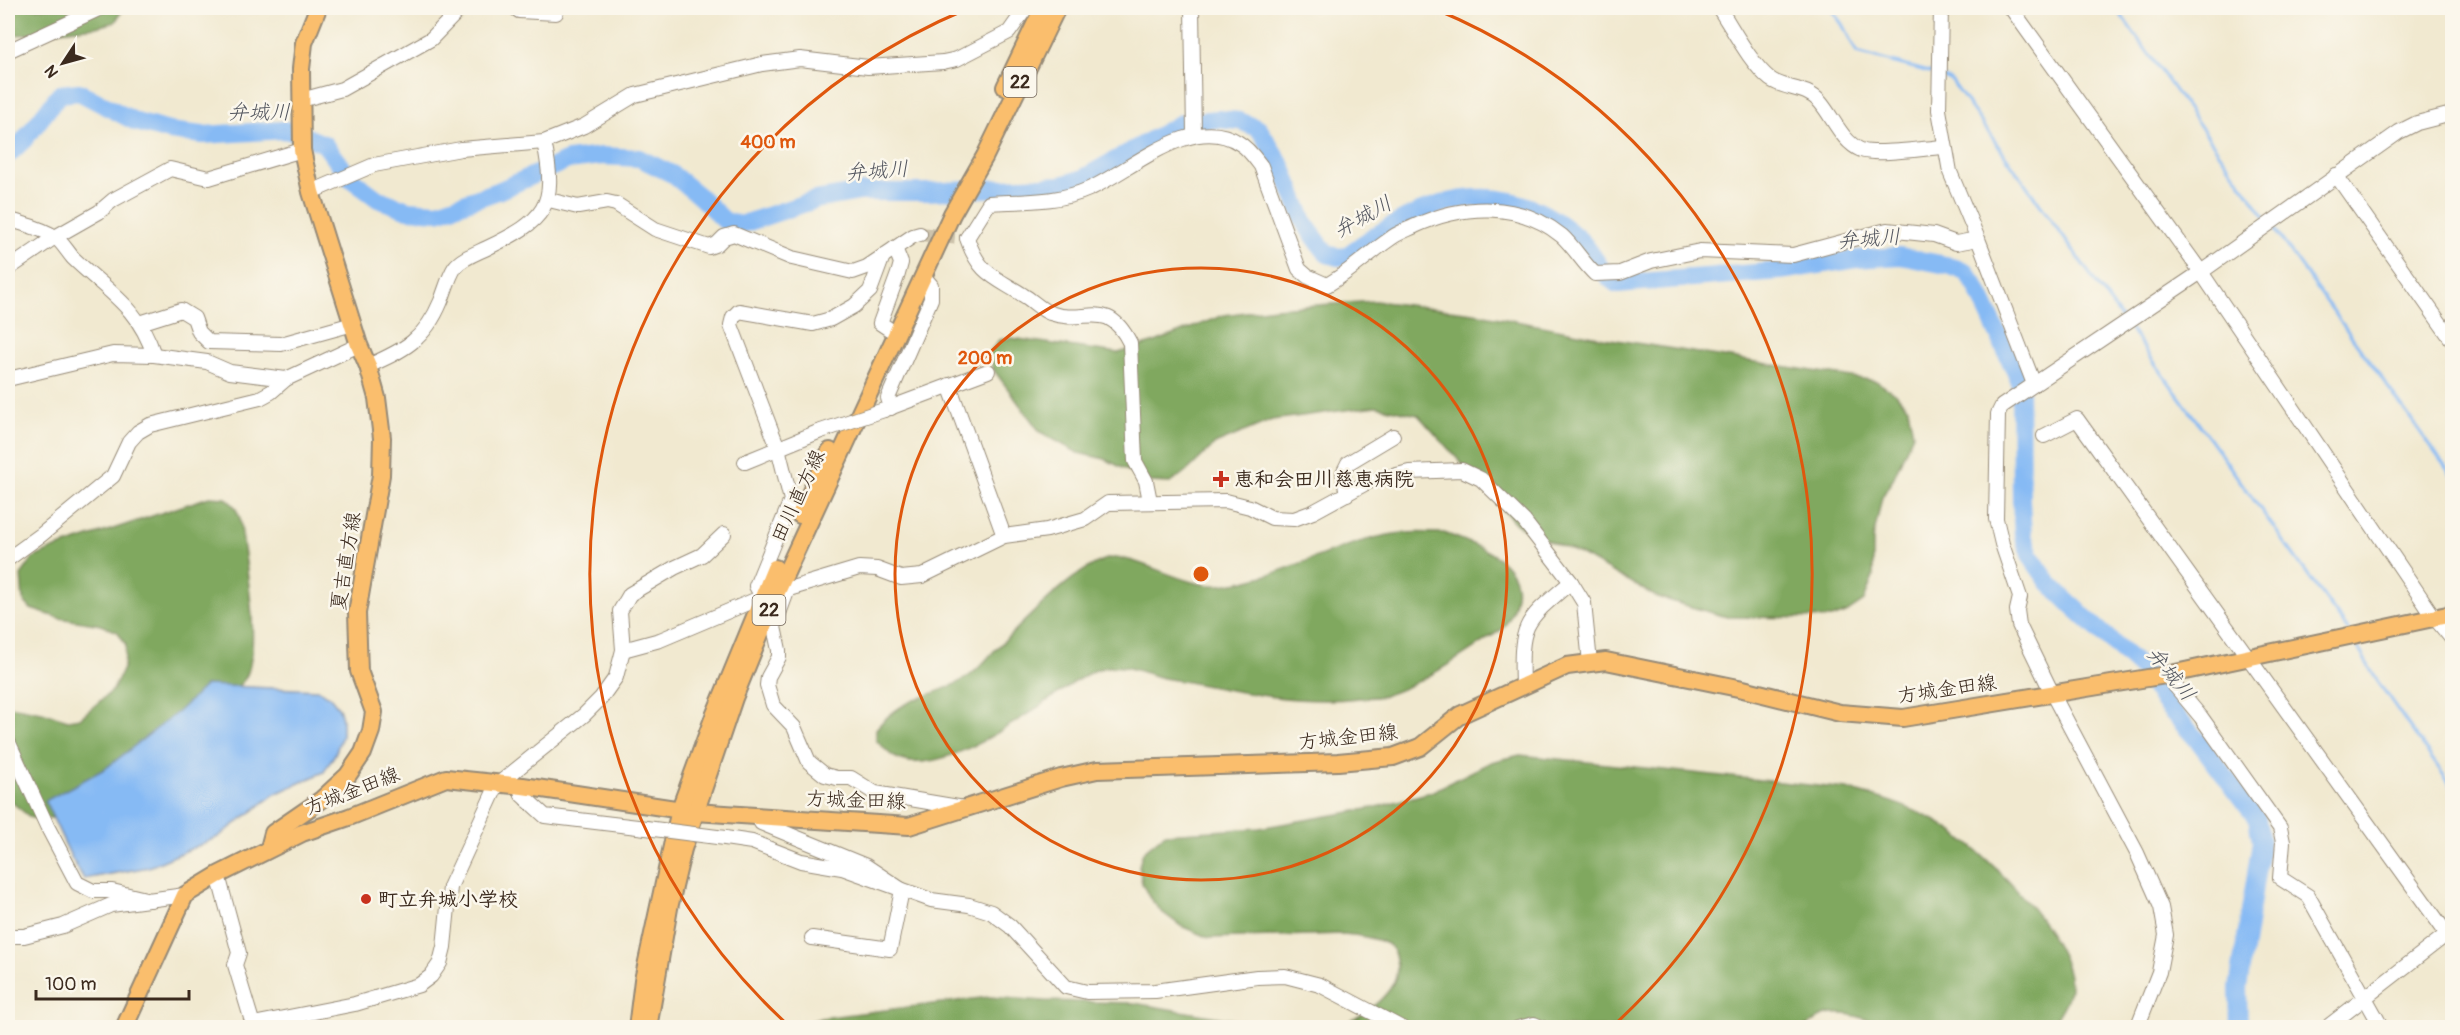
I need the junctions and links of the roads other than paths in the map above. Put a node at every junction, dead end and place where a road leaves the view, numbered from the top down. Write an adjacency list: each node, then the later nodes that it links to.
1 (102, 8): 13 (street)
2 (318, 8): 14 (main road, 夏吉直方線)
3 (461, 8): 14 (street)
4 (515, 8): 5 (street)
5 (557, 8)
6 (1026, 8): 18 (street)
7 (1042, 8): 20 (main road, 田川直方線 / 22)
8 (1058, 8): 20 (main road, 田川直方線 / 22)
9 (1192, 8): 16 (street)
10 (1719, 8): 17 (street)
11 (1941, 8): 17 (street)
12 (2012, 8): 32 (street)
13 (8, 51)
14 (301, 107): 19 (main road, 夏吉直方線)
15 (2452, 114): 21 (street)
16 (1194, 132): 28 (street); 52 (street)
17 (1944, 147): 28 (street)
18 (546, 148): 22 (street); 23 (street)
19 (302, 150): 22 (main road, 夏吉直方線); 27 (street)
20 (980, 153): 24 (main road, 田川直方線 / 22)
21 (2336, 175): 32 (street); 37 (street)
22 (311, 192): 35 (main road, 夏吉直方線)
23 (549, 200): 30 (street); 40 (street)
24 (949, 213): 33 (main road, 田川直方線 / 22); 36 (main road, 田川直方線 / 22)
25 (8, 219): 27 (street)
26 (920, 234): 29 (street)
27 (55, 237): 31 (street); 34 (street)
28 (1978, 239): 44 (street)
29 (895, 248): 30 (street); 36 (street)
30 (883, 256): 49 (street)
31 (8, 269)
32 (2200, 272): 44 (street); 59 (street)
33 (924, 277): 46 (street); 57 (main road, 田川直方線 / 22)
34 (140, 323): 35 (street); 39 (street)
35 (353, 324): 38 (main road, 夏吉直方線)
36 (889, 329): 57 (main road, 田川直方線 / 22)
37 (2452, 340)
38 (359, 345): 40 (main road, 夏吉直方線); 43 (street)
39 (154, 356): 42 (street); 43 (street)
40 (368, 366): 73 (main road, 夏吉直方線)
41 (988, 371): 45 (street)
42 (8, 379)
43 (286, 379): 55 (street)
44 (2034, 384): 66 (street)
45 (949, 385): 46 (street); 54 (street)
46 (888, 409): 49 (street, bridge)
47 (1393, 435): 51 (street)
48 (2044, 436): 62 (street)
49 (778, 448): 50 (street); 57 (street)
50 (745, 462)
51 (1347, 494): 52 (street); 56 (street)
52 (1150, 501): 54 (street)
53 (724, 534): 61 (street)
54 (1004, 536): 57 (street)
55 (8, 559)
56 (1571, 582): 63 (street); 65 (street)
57 (775, 592): 61 (street); 70 (street); 71 (main road, 田川直方線 / 22)
58 (2452, 614): 59 (main road, 方城金田線)
59 (2434, 618): 60 (street); 62 (main road, 方城金田線)
60 (2452, 639)
61 (623, 650): 68 (street)
62 (2247, 656): 64 (main road, 方城金田線); 79 (street)
63 (1590, 663): 65 (main road, 方城金田線); 66 (main road, 方城金田線)
64 (2166, 675): 66 (main road, 方城金田線); 81 (street)
65 (1522, 686): 70 (main road, 方城金田線)
66 (2054, 695): 89 (street)
67 (8, 741): 77 (street)
68 (497, 785): 69 (main road, 方城金田線); 73 (main road, 方城金田線); 82 (street)
69 (520, 786): 71 (main road, 方城金田線); 75 (street, bridge)
70 (966, 808): 72 (main road, 方城金田線)
71 (688, 811): 72 (main road, 方城金田線); 84 (main road, 田川直方線 / 22); 85 (main road, 田川直方線 / 22)
72 (758, 816): 75 (street)
73 (268, 848): 74 (main road, 夏吉直方線)
74 (218, 874): 76 (main road, 夏吉直方線); 82 (street)
75 (903, 890): 80 (street); 86 (street)
76 (185, 895): 77 (street); 83 (main road)
77 (150, 900): 78 (street)
78 (8, 936)
79 (2450, 937): 81 (street)
80 (812, 938)
81 (2364, 997): 90 (street); 91 (street)
82 (253, 1026)
83 (124, 1028)
84 (637, 1028)
85 (648, 1028)
86 (1402, 1028)
87 (1518, 1028): 88 (street)
88 (1543, 1028)
89 (2137, 1028)
90 (2326, 1028)
91 (2382, 1028)

